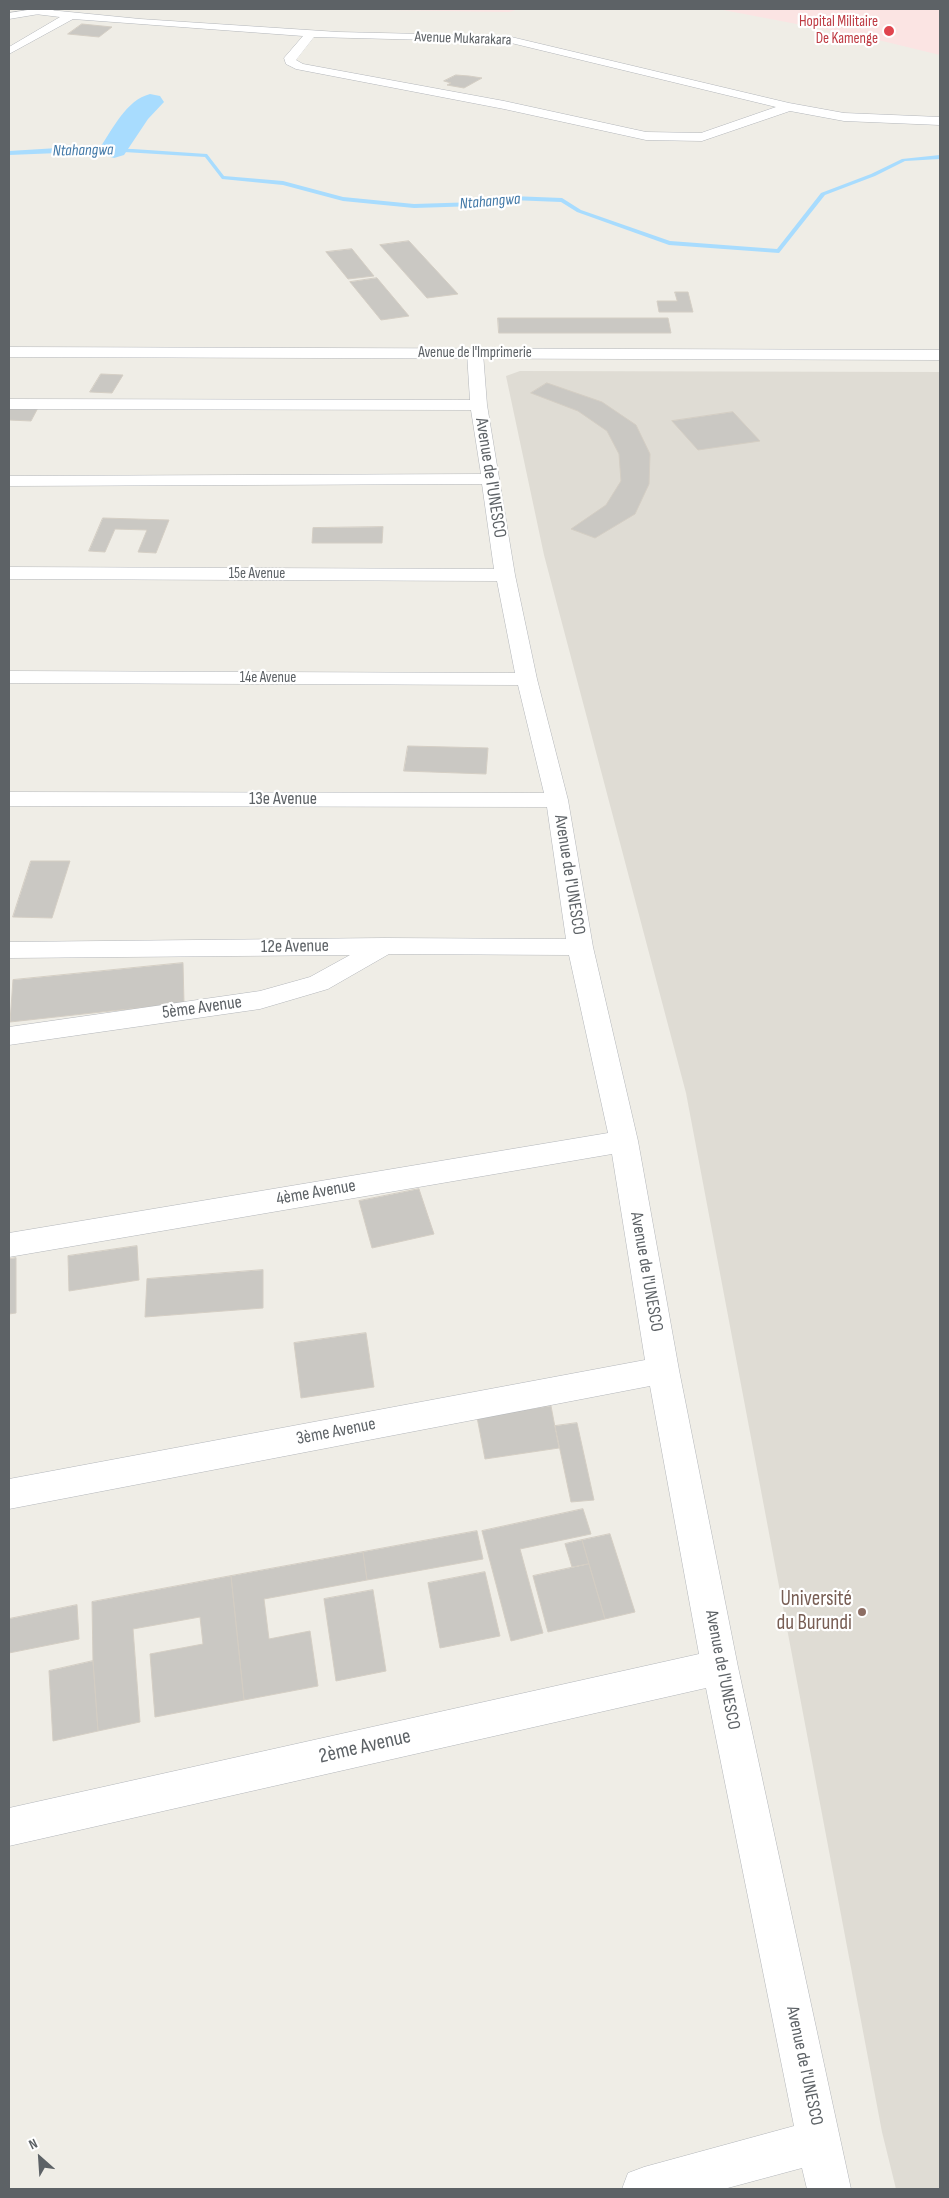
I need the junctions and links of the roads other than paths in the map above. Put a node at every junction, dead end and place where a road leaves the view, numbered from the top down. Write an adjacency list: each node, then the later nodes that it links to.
1 (51, 9): 2 (street)
2 (39, 12): 3 (street, Avenue Mukarakara); 4 (street)
3 (72, 15): 5 (street, Avenue Mukarakara); 6 (street)
4 (10, 16)
5 (310, 34): 7 (street, Avenue Mukarakara); 7 (street)
6 (9, 51)
7 (789, 106): 8 (street, Avenue Mukarakara)
8 (940, 121)
9 (9, 352): 10 (street, Avenue de l'Imprimerie)
10 (476, 353): 11 (street, Avenue de l'Imprimerie); 13 (street, Avenue de l'UNESCO)
11 (940, 355)
12 (9, 404): 13 (street)
13 (479, 405): 14 (street, Avenue de l'UNESCO)
14 (489, 479): 15 (street); 17 (street, Avenue de l'UNESCO)
15 (9, 481)
16 (9, 573): 17 (street, 15e Avenue)
17 (505, 575): 19 (street, Avenue de l'UNESCO)
18 (9, 677): 19 (street, 14e Avenue)
19 (527, 679): 21 (street, Avenue de l'UNESCO)
20 (9, 799): 21 (street, 13e Avenue)
21 (557, 800): 23 (street, Avenue de l'UNESCO)
22 (384, 946): 23 (street, 12e Avenue); 24 (street, 12e Avenue); 25 (street, 5ème Avenue)
23 (580, 947): 26 (street, Avenue de l'UNESCO)
24 (9, 950)
25 (9, 1036)
26 (624, 1141): 27 (street, 4ème Avenue); 28 (street, Avenue de l'UNESCO)
27 (9, 1245)
28 (663, 1370): 29 (street, 3ème Avenue); 30 (street, Avenue de l'UNESCO)
29 (9, 1494)
30 (720, 1667): 31 (street, 2ème Avenue); 32 (street, Avenue de l'UNESCO)
31 (9, 1827)
32 (820, 2141): 33 (street); 34 (street, Avenue de l'UNESCO)
33 (644, 2189)
34 (829, 2189)

